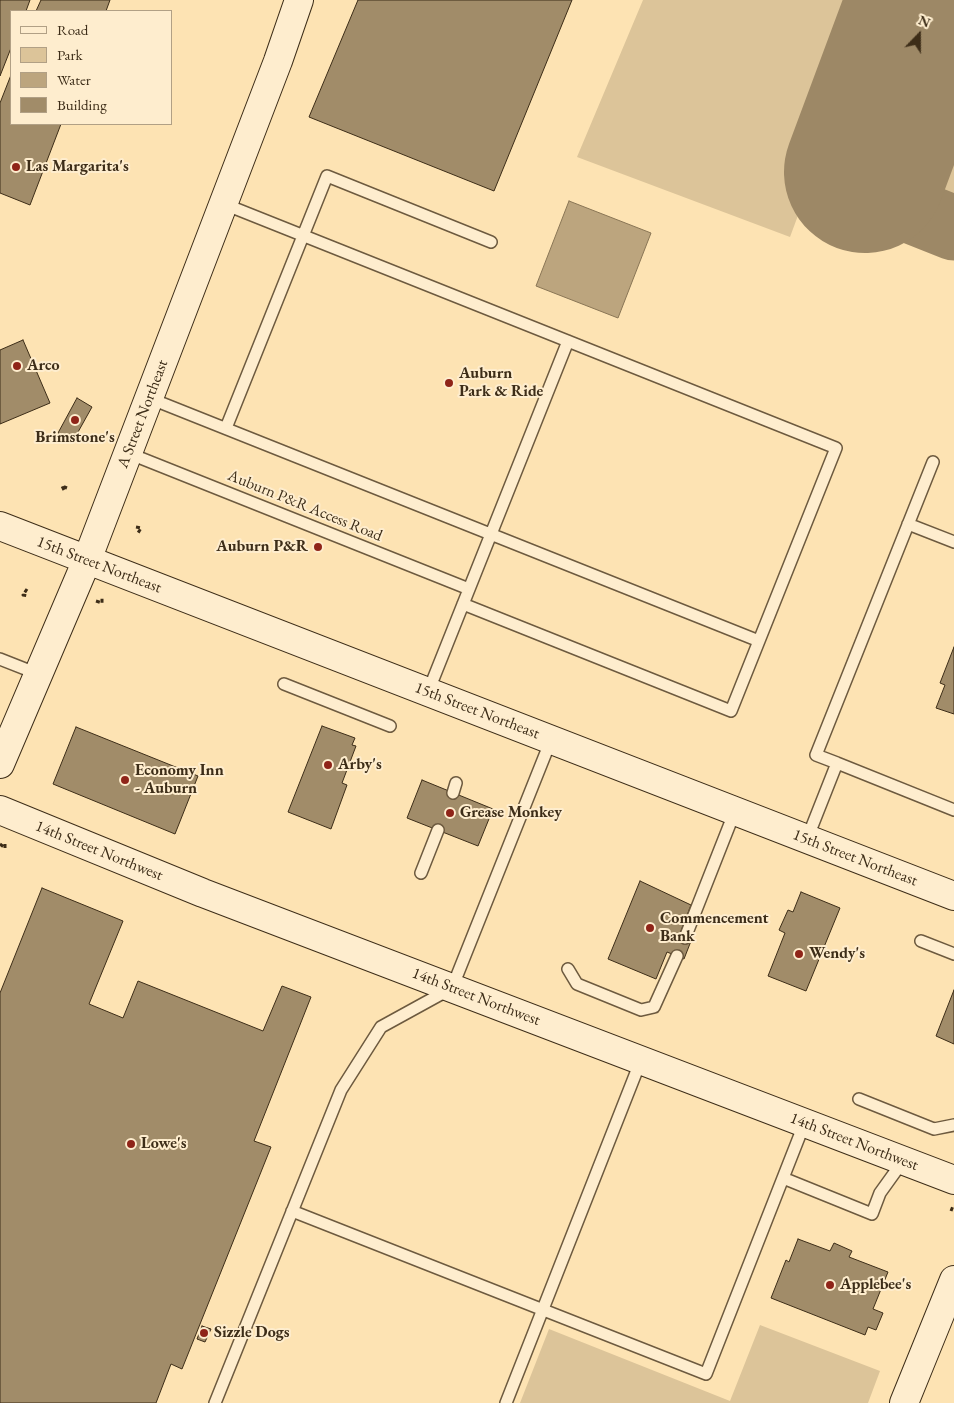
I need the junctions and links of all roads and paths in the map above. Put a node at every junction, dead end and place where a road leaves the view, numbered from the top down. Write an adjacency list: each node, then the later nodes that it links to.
1 (299, 0): 2 (street, A Street Northeast)
2 (224, 204): 3 (lane); 6 (street, A Street Northeast)
3 (303, 236): 4 (lane); 5 (lane); 7 (lane)
4 (491, 242)
5 (568, 341): 14 (lane); 23 (lane)
6 (149, 398): 7 (lane); 8 (street, A Street Northeast)
7 (226, 428): 14 (lane)
8 (128, 453): 16 (street, A Street Northeast); 18 (lane, Auburn P&R Access Road)
9 (933, 462): 10 (lane)
10 (908, 524): 15 (lane); 30 (lane)
11 (0, 526): 16 (street, 15th Street Northeast)
12 (136, 526): 13 (path)
13 (138, 533)
14 (491, 534): 18 (lane); 23 (lane)
15 (954, 542)
16 (87, 560): 25 (street, A Street Northeast); 27 (street, 15th Street Northeast)
17 (27, 589): 19 (path)
18 (469, 589): 22 (lane)
19 (28, 596)
20 (102, 597): 21 (path)
21 (96, 601)
22 (463, 604): 23 (lane); 27 (lane)
23 (759, 641)
24 (0, 660): 25 (lane)
25 (38, 674): 31 (street, A Street Northeast)
26 (284, 684): 28 (lane)
27 (428, 692): 29 (street, 15th Street Northeast)
28 (390, 726)
29 (551, 740): 34 (street, 15th Street Northeast); 46 (lane)
30 (837, 763): 33 (lane); 36 (lane)
31 (0, 764)
32 (0, 810): 46 (street, 14th Street Northwest)
33 (954, 810)
34 (736, 811): 36 (street, 15th Street Northeast); 41 (lane)
35 (438, 830): 39 (lane)
36 (807, 839): 40 (street, 15th Street Northeast)
37 (5, 843): 38 (path)
38 (0, 844)
39 (421, 873)
40 (954, 896)
41 (685, 938)
42 (921, 941): 43 (lane)
43 (954, 954)
44 (677, 956): 45 (lane)
45 (568, 970)
46 (452, 988): 47 (street, 14th Street Northwest); 55 (lane)
47 (641, 1060): 49 (street, 14th Street Northwest); 57 (lane)
48 (859, 1099): 50 (lane)
49 (805, 1122): 51 (street, 14th Street Northwest); 52 (lane)
50 (954, 1125)
51 (903, 1161): 52 (lane); 53 (street, 14th Street Northwest)
52 (783, 1178): 57 (lane)
53 (953, 1193): 54 (path)
54 (951, 1210)
55 (292, 1211): 57 (lane); 58 (lane)
56 (954, 1280): 60 (street)
57 (543, 1310): 59 (lane)
58 (216, 1403)
59 (506, 1403)
60 (904, 1403)

